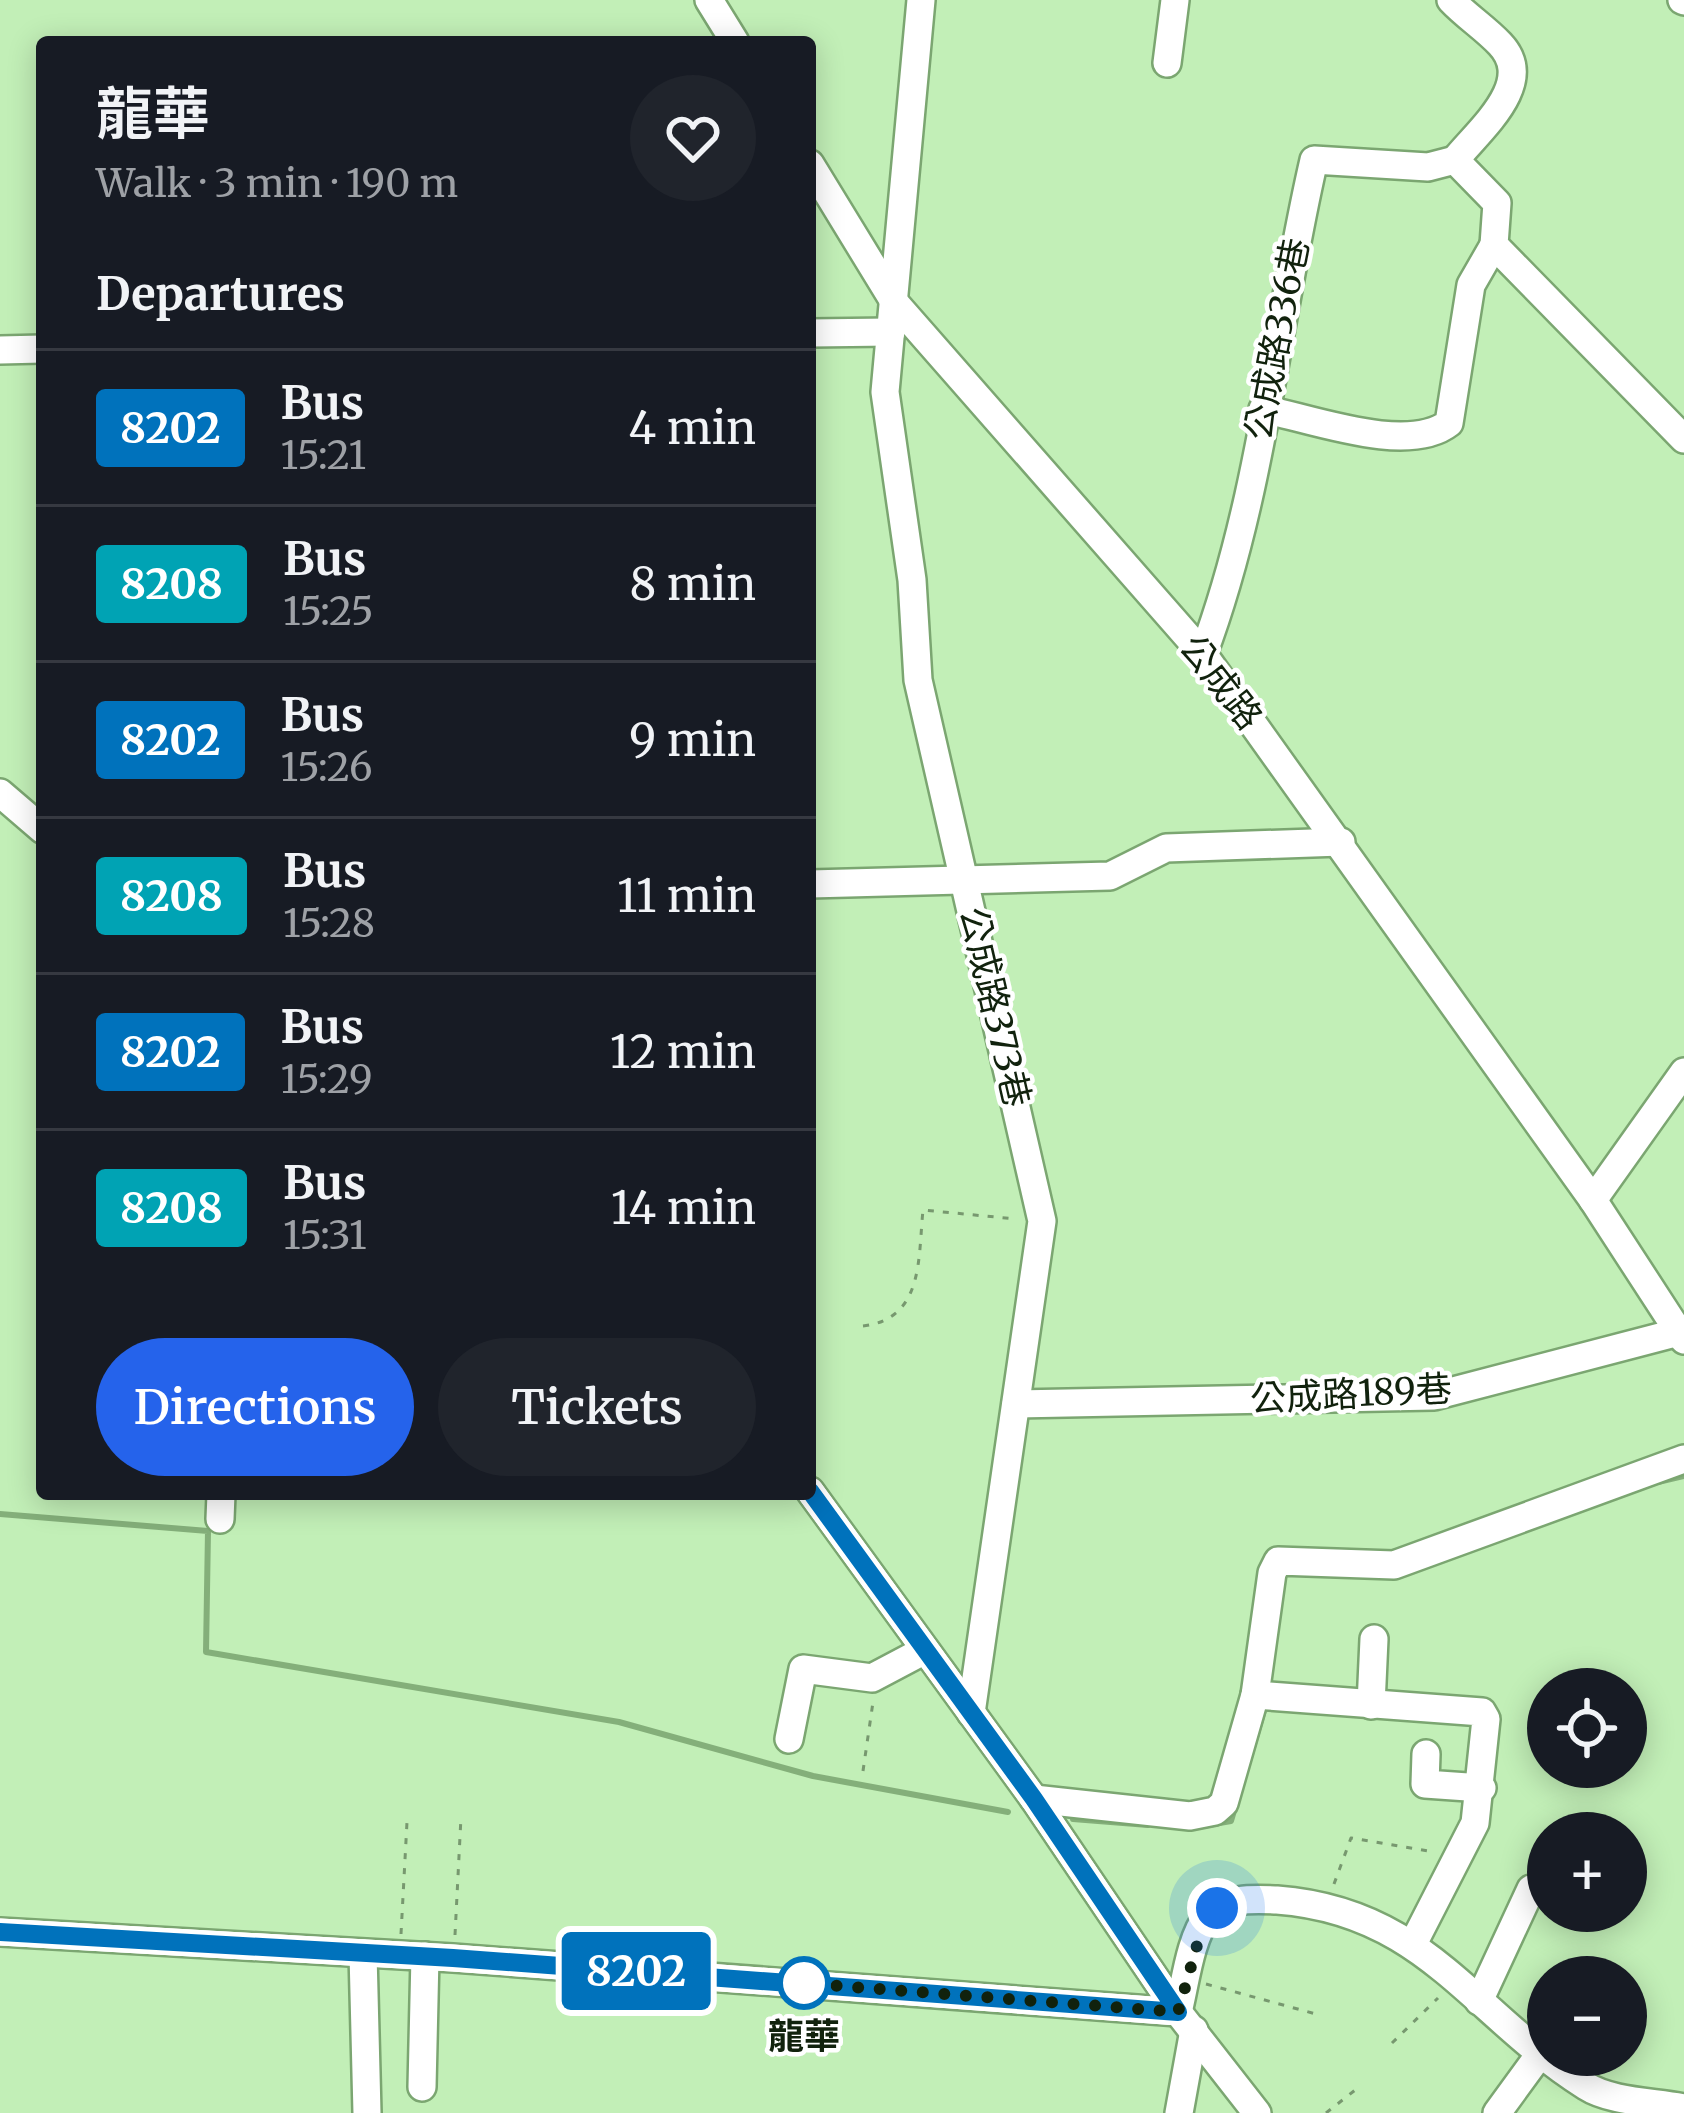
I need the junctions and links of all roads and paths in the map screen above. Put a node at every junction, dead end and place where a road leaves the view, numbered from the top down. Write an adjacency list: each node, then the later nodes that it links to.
1 (709, 0): 5 (street)
2 (921, 0): 10 (street)
3 (1174, 0): 6 (street)
4 (1451, 0): 7 (street)
5 (731, 36)
6 (1167, 63)
7 (1455, 160): 9 (street); 15 (street, 公成路336巷)
8 (816, 174): 10 (street, 公成路)
9 (1494, 245): 15 (street); 16 (street)
10 (895, 303): 11 (street, 公成路373巷); 17 (street, 公成路)
11 (891, 332): 12 (street); 21 (street, 公成路373巷)
12 (816, 333)
13 (36, 349): 14 (street)
14 (0, 350)
15 (1263, 409): 17 (street, 公成路336巷)
16 (1684, 439)
17 (1203, 654): 20 (street, 公成路)
18 (0, 793): 19 (street)
19 (36, 824)
20 (1341, 842): 21 (street); 24 (street, 公成路)
21 (966, 879): 22 (street); 25 (street, 公成路373巷)
22 (816, 884)
23 (1682, 1077): 24 (street)
24 (1593, 1200): 27 (street, 公成路)
25 (1042, 1221): 26 (path); 28 (street, 公成路373巷)
26 (863, 1326)
27 (1682, 1336): 28 (street, 公成路189巷)
28 (1016, 1404): 36 (street, 公成路373巷)
29 (1684, 1459): 34 (street)
30 (816, 1499): 32 (street)
31 (1374, 1639): 35 (street)
32 (925, 1650): 33 (street); 36 (street)
33 (876, 1675): 37 (street); 39 (path)
34 (1266, 1696): 35 (street); 41 (street)
35 (1371, 1705): 40 (street)
36 (971, 1713): 41 (street)
37 (788, 1739)
38 (1426, 1754): 40 (street)
39 (863, 1771)
40 (1481, 1787): 48 (street)
41 (1034, 1799): 55 (street)
42 (461, 1816): 50 (path)
43 (407, 1822): 50 (path)
44 (1444, 1854): 46 (path)
45 (1527, 1898): 53 (street)
46 (1326, 1908): 48 (street); 51 (street)
47 (0, 1933): 49 (street)
48 (1414, 1942): 52 (street)
49 (362, 1953): 50 (street); 63 (street)
50 (426, 1956): 55 (street); 60 (street)
51 (1187, 1979): 54 (path); 55 (street)
52 (1456, 1980): 53 (street); 56 (path)
53 (1479, 2001): 57 (street)
54 (1316, 2014)
55 (1186, 2021): 64 (street); 65 (street)
56 (1392, 2043)
57 (1527, 2043)
58 (1527, 2072): 67 (street)
59 (1571, 2076): 62 (street)
60 (422, 2087)
61 (1359, 2087): 66 (path)
62 (1684, 2108)
63 (367, 2113)
64 (1179, 2113)
65 (1257, 2113)
66 (1326, 2113)
67 (1497, 2113)

